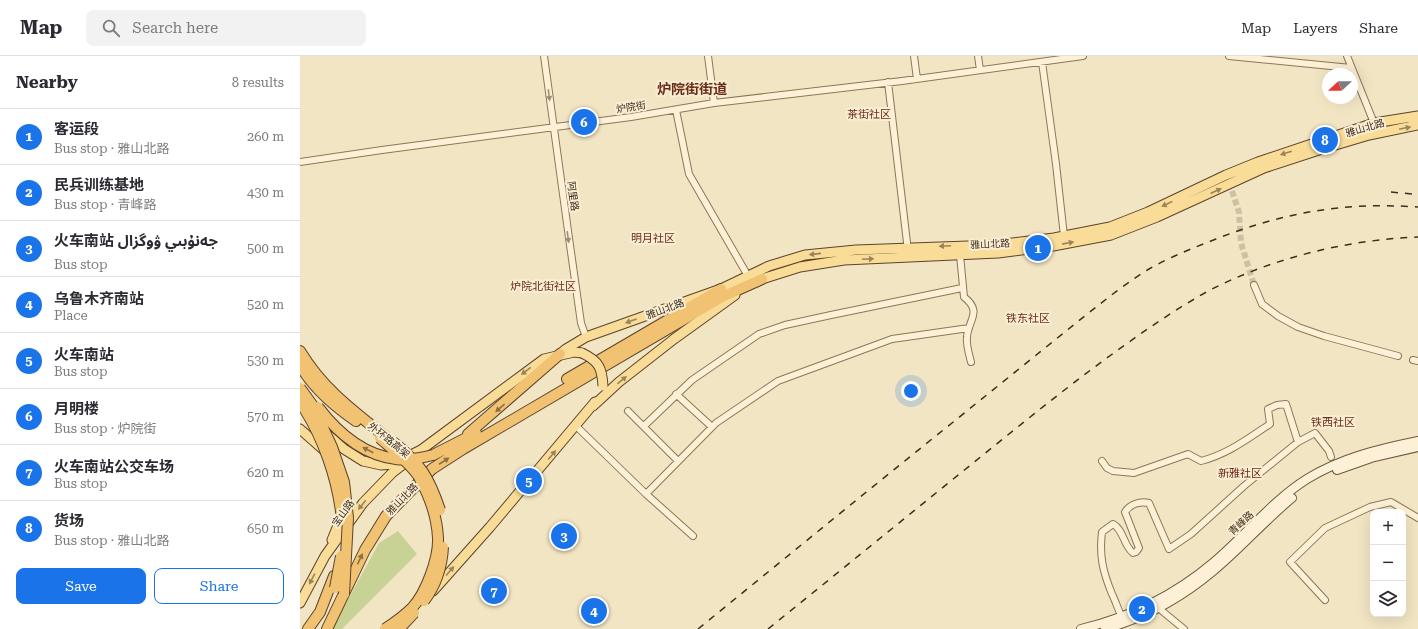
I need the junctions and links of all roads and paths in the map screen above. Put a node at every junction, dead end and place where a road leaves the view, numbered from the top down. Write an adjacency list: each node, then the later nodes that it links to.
1 (544, 56): 19 (street, 阿里路, one-way to 19)
2 (708, 56): 14 (street)
3 (914, 56): 11 (street)
4 (978, 56): 10 (street)
5 (1083, 56): 8 (street, 炉院街)
6 (1229, 56): 9 (street)
7 (1347, 56): 9 (street)
8 (1042, 62): 10 (street, 炉院街); 24 (street)
9 (1351, 68)
10 (980, 70): 11 (street, 炉院街)
11 (917, 79): 12 (street, 炉院街)
12 (888, 82): 14 (street, 炉院街); 25 (street)
13 (1358, 85): 17 (street)
14 (714, 103): 15 (street, 炉院街)
15 (676, 110): 19 (street, 炉院街); 27 (street)
16 (1418, 116): 17 (main road, 雅山北路)
17 (1374, 123): 20 (street); 22 (main road, 雅山北路, one-way to 22)
18 (1418, 125): 20 (main road, 雅山北路, one-way to 18)
19 (553, 128): 21 (street, 炉院街); 33 (street, 阿里路, one-way to 33)
20 (1378, 133): 23 (main road, 雅山北路)
21 (300, 162)
22 (1226, 175): 23 (street); 24 (main road, 雅山北路, one-way to 24)
23 (1231, 188): 26 (main road, 雅山北路, one-way to 23)
24 (1064, 236): 25 (main road, 雅山北路, one-way to 25)
25 (909, 252): 26 (main road, 雅山北路); 27 (main road, 雅山北路, one-way to 27); 28 (main road, 雅山北路, one-way to 25)
26 (960, 255): 30 (street)
27 (748, 276): 31 (main road, 雅山北路)
28 (762, 279): 42 (main road, 雅山北路, one-way to 28); 62 (highway, 雅山北路, one-way to 28)
29 (1254, 285): 36 (street)
30 (962, 288): 32 (street); 40 (street)
31 (721, 289): 33 (main road, 雅山北路, one-way to 33); 51 (highway)
32 (970, 328): 37 (street); 47 (street)
33 (586, 337): 35 (main road, 雅山北路)
34 (300, 351): 72 (highway, 外环路高架, bridge)
35 (560, 354): 42 (main road, bridge); 51 (highway, one-way to 51); 53 (main road, one-way to 53)
36 (1398, 356)
37 (971, 362)
38 (300, 364): 70 (highway, 外环路高架, bridge)
39 (300, 386): 51 (highway, one-way to 39, bridge); 62 (highway, bridge)
40 (676, 394): 46 (street); 47 (street)
41 (300, 402): 61 (highway, bridge)
42 (593, 406): 45 (main road)
43 (300, 411): 53 (main road)
44 (628, 411): 46 (street)
45 (576, 426): 57 (street); 71 (main road, one-way to 45)
46 (644, 426): 55 (street)
47 (712, 427): 55 (street)
48 (300, 429): 60 (main road)
49 (1418, 441): 65 (main road, 青峰路)
50 (1298, 442): 54 (street); 56 (street); 66 (street)
51 (458, 443)
52 (1418, 447): 65 (main road, 青峰路)
53 (421, 450): 60 (main road, 宝山路, one-way to 60)
54 (1331, 457)
55 (678, 461): 57 (street)
56 (1102, 461)
57 (646, 494): 59 (street)
58 (1418, 518): 63 (street)
59 (693, 536)
60 (325, 556): 64 (main road, 宝山路, one-way to 64)
61 (333, 587): 67 (highway); 68 (highway)
62 (344, 594): 69 (highway, 雅山北路)
63 (1324, 600)
64 (300, 603)
65 (1156, 605): 66 (main road, 青峰路); 74 (main road, 青峰路); 75 (street)
66 (1122, 617): 73 (main road, 青峰路)
67 (308, 629)
68 (320, 629)
69 (328, 629)
70 (385, 629)
71 (394, 629)
72 (399, 629)
73 (1081, 629)
74 (1105, 629)
75 (1184, 629)

